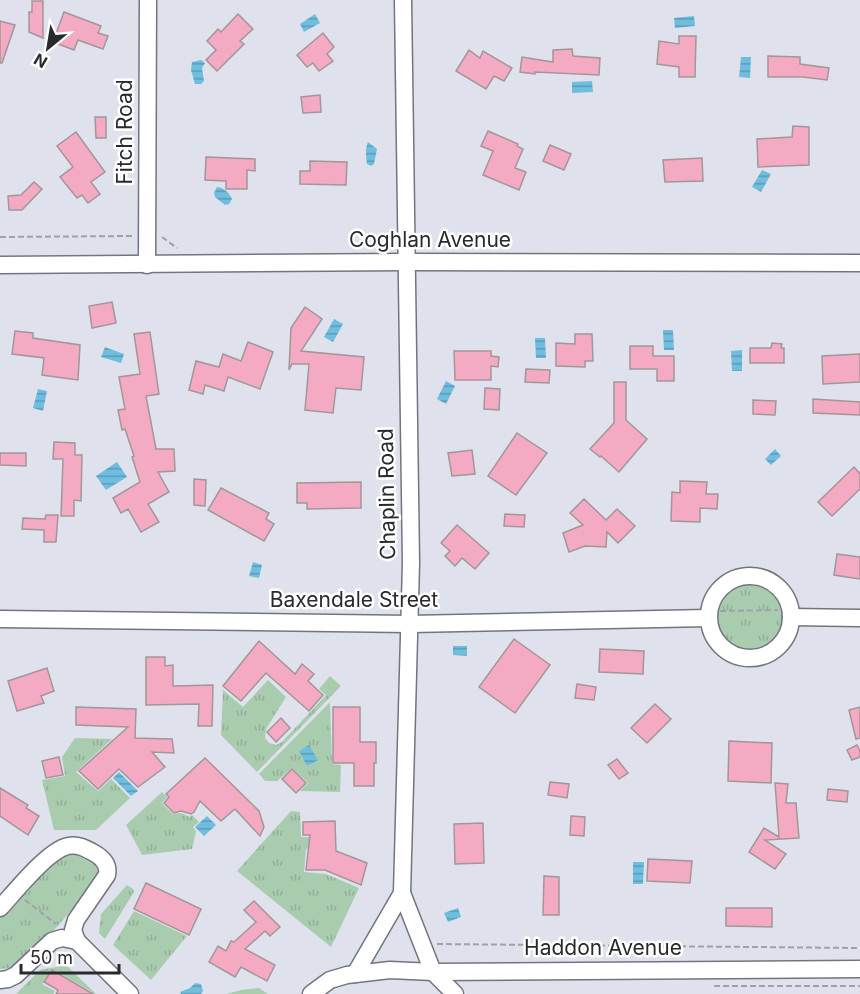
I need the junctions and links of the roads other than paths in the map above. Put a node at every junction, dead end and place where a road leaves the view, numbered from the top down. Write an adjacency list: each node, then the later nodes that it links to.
1 (148, 0): 6 (street, Fitch Road)
2 (403, 0): 3 (street, Chaplin Road)
3 (406, 262): 4 (street, Coghlan Avenue); 6 (street, Coghlan Avenue); 11 (street, Chaplin Road)
4 (860, 262)
5 (0, 265): 6 (street, Coghlan Avenue)
6 (147, 265)
7 (790, 613): 8 (street); 8 (street); 9 (street)
8 (709, 614): 11 (street, Baxendale Street)
9 (860, 618)
10 (0, 619): 11 (street, Baxendale Street)
11 (410, 624): 12 (street, Chaplin Road)
12 (402, 893): 16 (street); 17 (street, Chaplin Road)
13 (0, 908): 14 (street)
14 (77, 941): 18 (street); 19 (street)
15 (860, 969): 16 (street, Haddon Avenue)
16 (433, 972): 17 (street, Haddon Avenue); 21 (street)
17 (351, 975): 20 (street)
18 (0, 980)
19 (130, 994)
20 (311, 994)
21 (455, 994)

